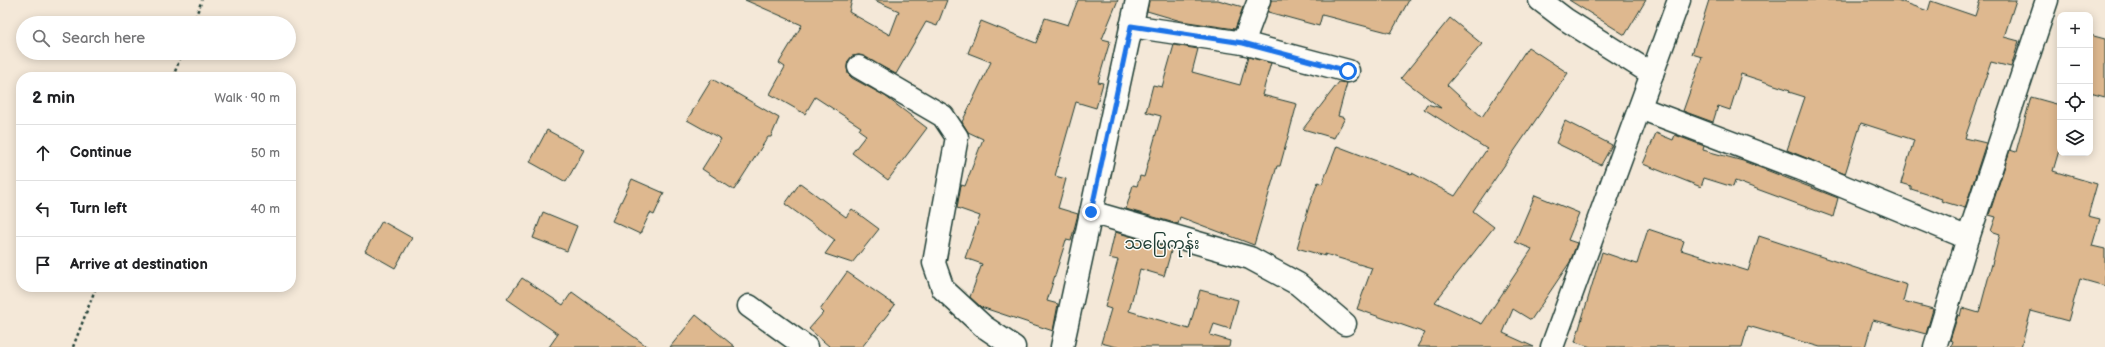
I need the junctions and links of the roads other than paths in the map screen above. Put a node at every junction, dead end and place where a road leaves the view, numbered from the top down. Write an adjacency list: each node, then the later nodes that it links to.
1 (1137, 0): 6 (street)
2 (1259, 0): 7 (street)
3 (1540, 0): 10 (street)
4 (1679, 0): 10 (street)
5 (2047, 0): 13 (street)
6 (1131, 26): 7 (street); 12 (street)
7 (1243, 43): 9 (street)
8 (859, 67): 19 (street)
9 (1348, 71)
10 (1652, 74): 11 (street)
11 (1640, 108): 13 (street); 16 (street)
12 (1091, 212): 15 (street); 20 (street)
13 (1968, 238): 17 (street)
14 (749, 306): 18 (street)
15 (1345, 324)
16 (1554, 346)
17 (1938, 346)
18 (806, 347)
19 (1014, 347)
20 (1062, 347)

